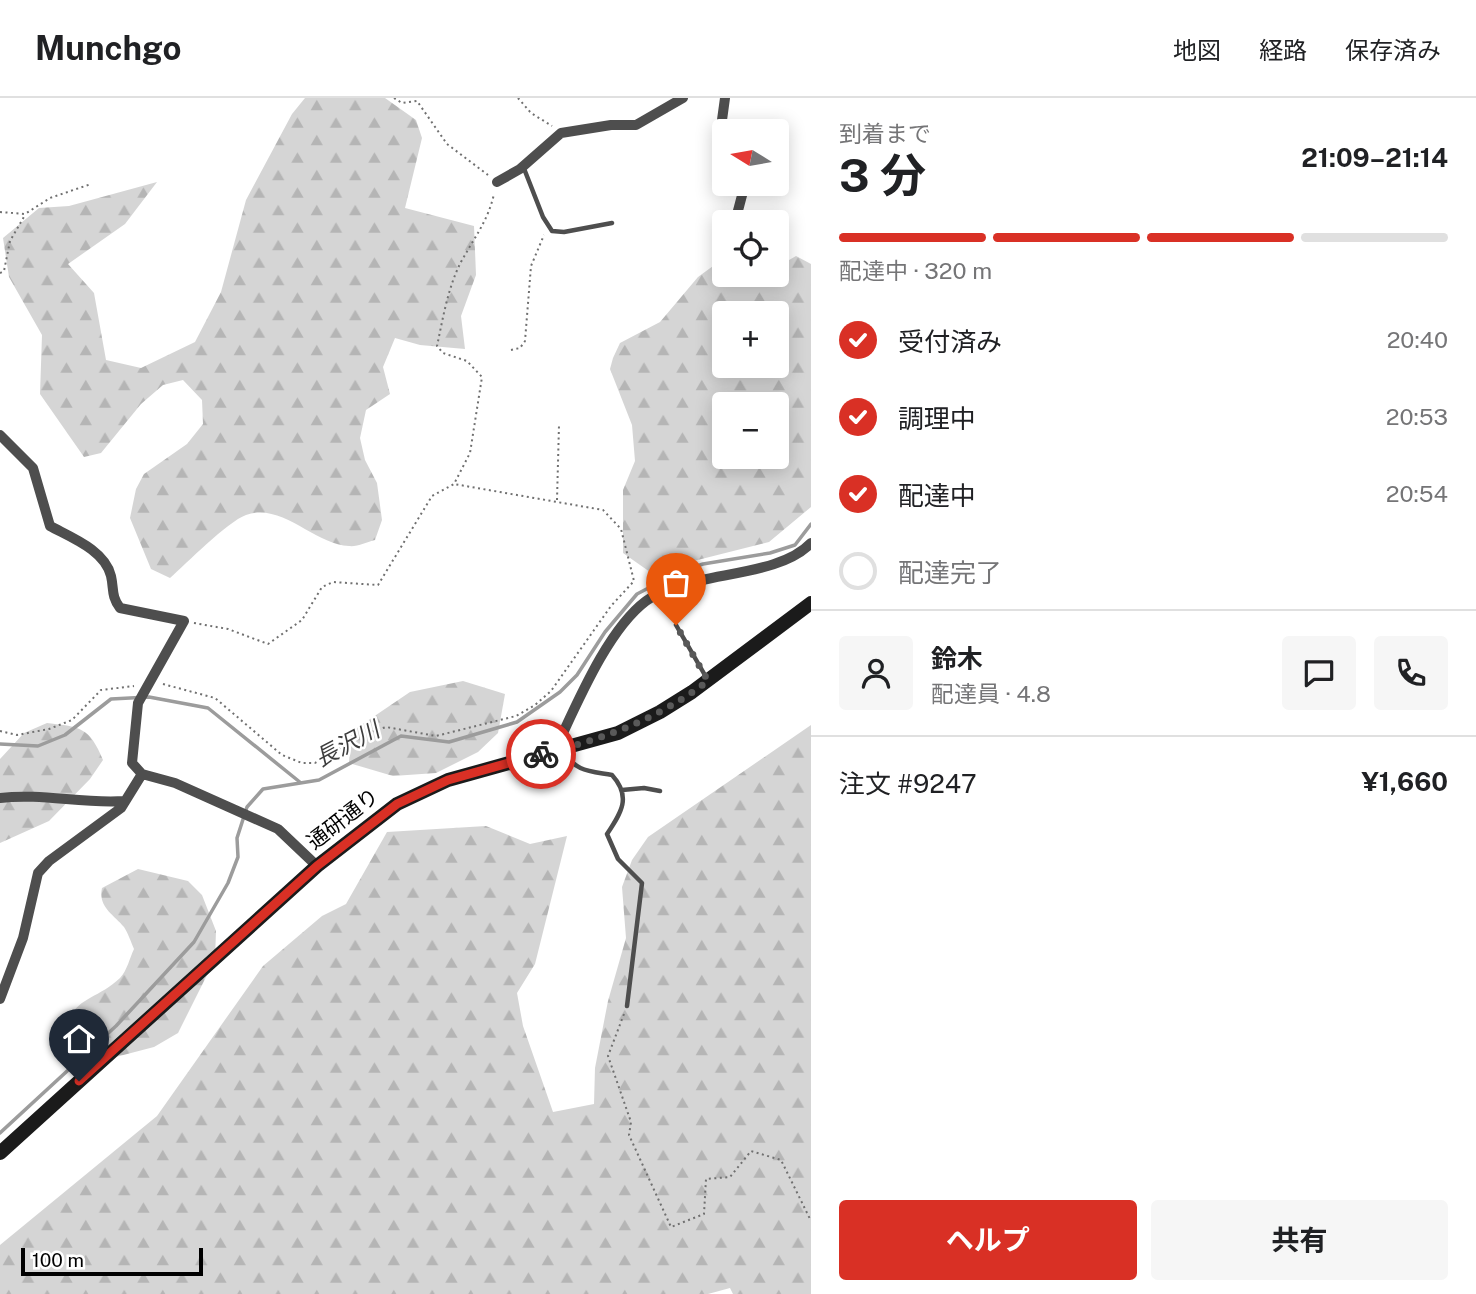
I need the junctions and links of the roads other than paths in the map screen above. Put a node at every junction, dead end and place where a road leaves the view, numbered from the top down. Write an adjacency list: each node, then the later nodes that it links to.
1 (683, 98): 4 (street)
2 (725, 98): 3 (street)
3 (722, 119)
4 (523, 166): 5 (street); 6 (lane)
5 (497, 182)
6 (612, 223)
7 (0, 435): 13 (street)
8 (811, 543): 12 (street)
9 (811, 603): 11 (street, 通研通り)
10 (676, 625): 11 (lane)
11 (708, 681): 12 (street, 通研通り)
12 (559, 750): 14 (lane); 18 (street, 通研通り)
13 (142, 774): 17 (street); 18 (street)
14 (622, 790): 15 (lane); 20 (lane)
15 (660, 791)
16 (0, 798): 17 (street)
17 (124, 802): 19 (street)
18 (317, 866): 21 (street, 通研通り)
19 (0, 999)
20 (627, 1006)
21 (0, 1153)

